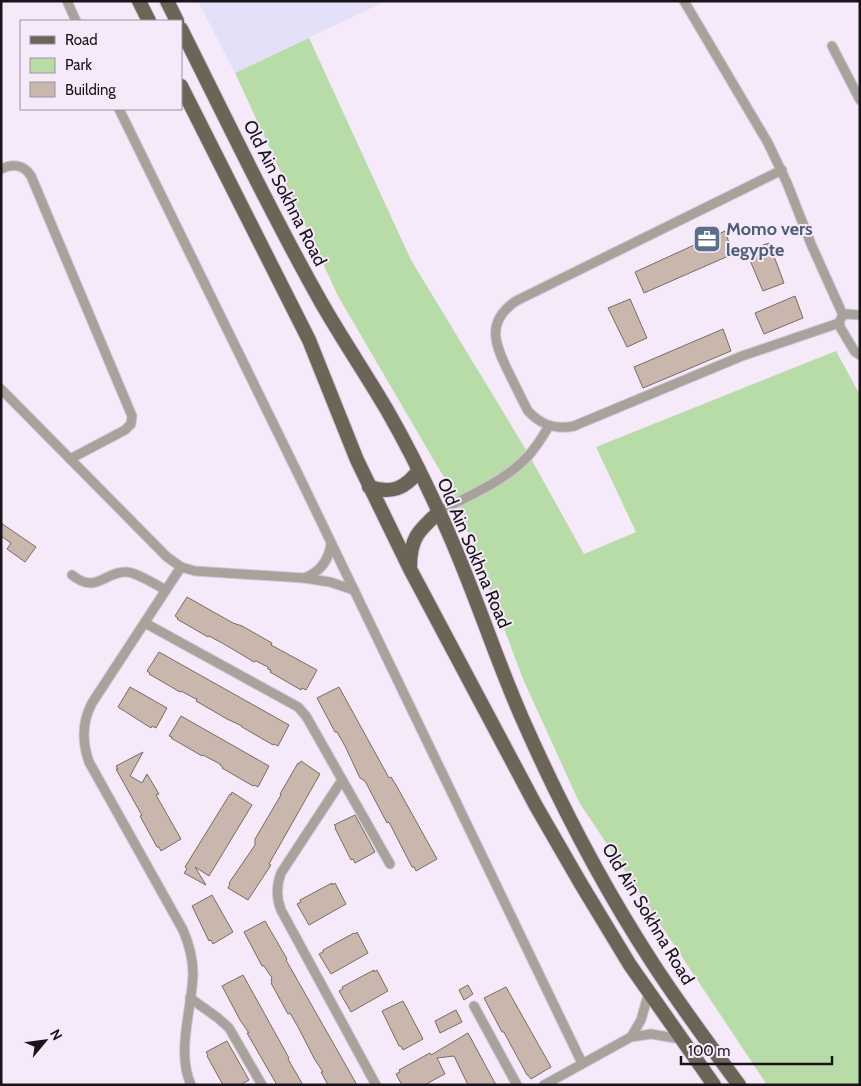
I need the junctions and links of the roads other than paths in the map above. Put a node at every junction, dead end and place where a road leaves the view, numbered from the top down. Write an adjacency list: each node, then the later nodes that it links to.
1 (67, 1): 5 (street)
2 (139, 1): 6 (main road)
3 (167, 1): 7 (main road)
4 (684, 2): 14 (street)
5 (76, 20)
6 (148, 20)
7 (176, 20)
8 (182, 32): 21 (main road, Old Ain Sokhna Road)
9 (832, 46): 11 (street)
10 (182, 88): 22 (main road)
11 (860, 100)
12 (119, 110): 24 (street)
13 (1, 169): 20 (street)
14 (782, 170): 15 (street); 19 (street)
15 (851, 317): 16 (street); 19 (street)
16 (857, 353): 17 (street)
17 (860, 362)
18 (1, 389): 20 (street)
19 (549, 426): 23 (street)
20 (70, 459): 25 (street)
21 (418, 470): 22 (main road); 23 (main road, Old Ain Sokhna Road)
22 (369, 487): 26 (main road)
23 (439, 512): 26 (main road); 46 (main road, Old Ain Sokhna Road)
24 (331, 543): 28 (street); 30 (street)
25 (181, 567): 28 (street); 29 (street)
26 (410, 569): 34 (main road)
27 (72, 575): 29 (street)
28 (304, 578): 30 (street)
29 (166, 590): 31 (street)
30 (354, 590): 39 (street)
31 (145, 623): 32 (street); 35 (street)
32 (342, 780): 33 (street); 42 (street)
33 (390, 864)
34 (649, 992): 37 (street); 38 (main road)
35 (190, 998): 40 (street); 41 (street)
36 (474, 1006): 43 (street)
37 (631, 1037): 38 (street); 39 (street)
38 (681, 1039): 45 (main road)
39 (582, 1063): 44 (street)
40 (191, 1085)
41 (262, 1085)
42 (376, 1085)
43 (517, 1085)
44 (544, 1085)
45 (714, 1085)
46 (739, 1085)

